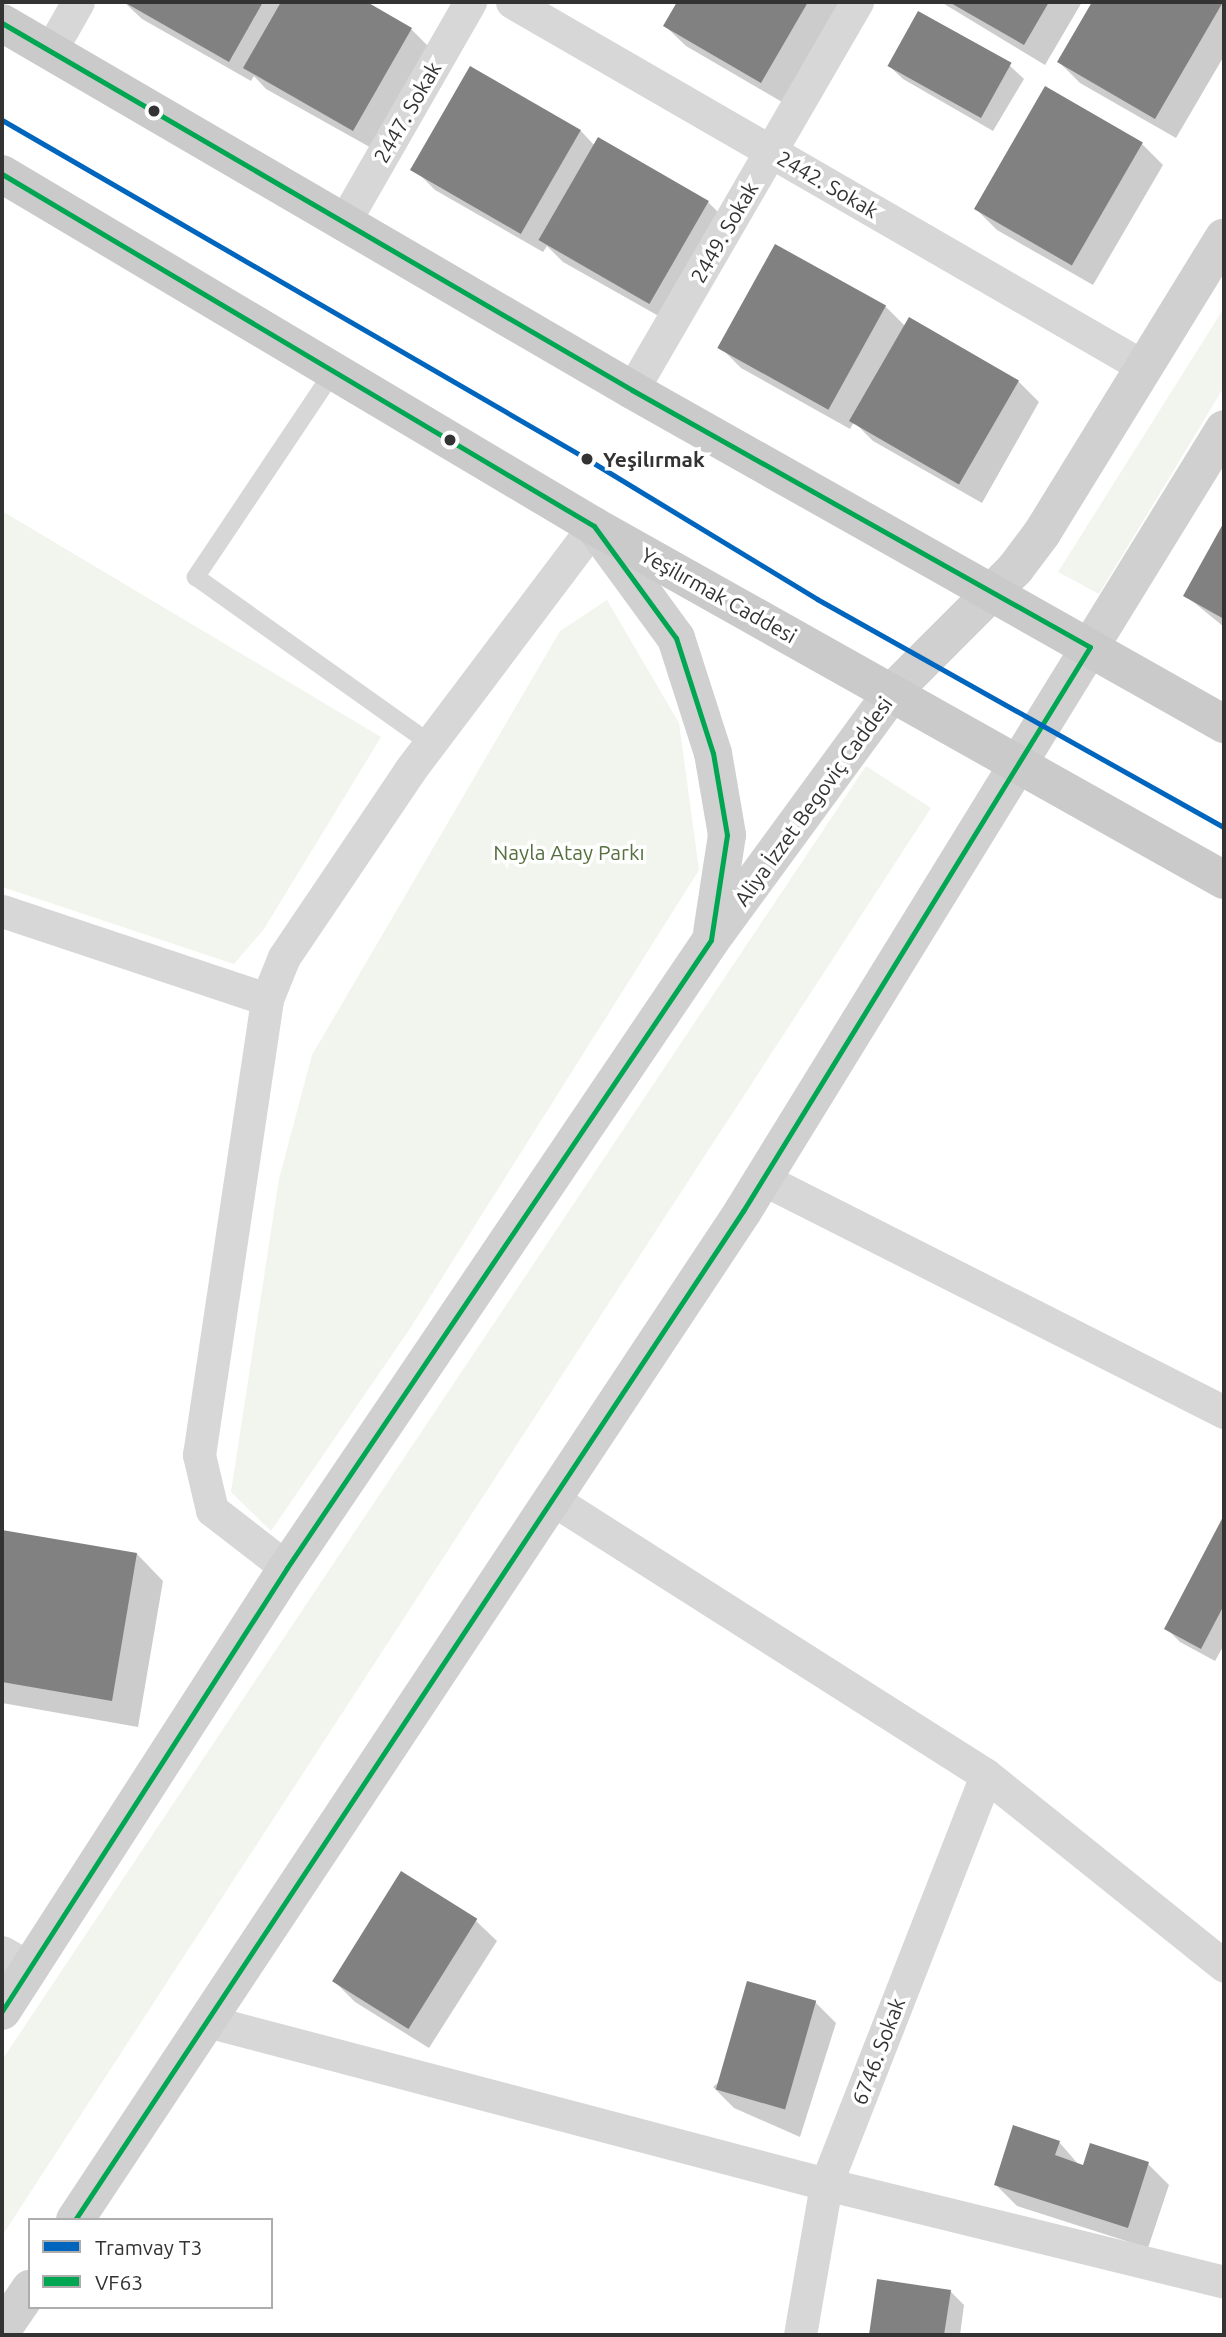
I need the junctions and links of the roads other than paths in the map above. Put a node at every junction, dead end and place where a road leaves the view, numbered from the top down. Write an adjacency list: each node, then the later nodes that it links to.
1 (78, 2): 6 (street)
2 (470, 2): 9 (street, 2447. Sokak)
3 (512, 2): 7 (street, 2442. Sokak)
4 (857, 2): 7 (street, 2449. Sokak)
5 (2, 23): 6 (main road)
6 (50, 51): 9 (main road)
7 (771, 151): 11 (street, 2442. Sokak); 13 (street, 2449. Sokak)
8 (2, 174): 12 (main road, Yeşilırmak Caddesi)
9 (344, 222): 13 (main road)
10 (1224, 237): 11 (main road, Aliya İzzet Begoviç Caddesi)
11 (1144, 367): 16 (main road, Aliya İzzet Begoviç Caddesi)
12 (333, 372): 15 (main road, Yeşilırmak Caddesi); 20 (lane)
13 (632, 390): 16 (main road)
14 (1224, 429): 17 (main road)
15 (594, 526): 18 (main road, Yeşilırmak Caddesi); 20 (street); 24 (main road)
16 (992, 591): 17 (main road); 18 (main road, Aliya İzzet Begoviç Caddesi)
17 (1090, 647): 19 (main road); 21 (main road)
18 (893, 691): 21 (main road, Yeşilırmak Caddesi); 24 (main road, Aliya İzzet Begoviç Caddesi)
19 (1224, 724)
20 (430, 743): 25 (street)
21 (1017, 760): 22 (main road, Yeşilırmak Caddesi); 26 (main road)
22 (1224, 880)
23 (2, 911): 25 (street)
24 (711, 940): 29 (main road, Aliya İzzet Begoviç Caddesi)
25 (267, 999): 29 (street)
26 (763, 1179): 27 (street); 28 (main road)
27 (1224, 1412)
28 (552, 1499): 30 (street); 34 (main road)
29 (287, 1568): 31 (main road, Aliya İzzet Begoviç Caddesi)
30 (986, 1775): 32 (street); 35 (street, 6746. Sokak)
31 (16, 1960): 33 (main road, Aliya İzzet Begoviç Caddesi)
32 (1224, 1966)
33 (2, 2011)
34 (206, 2021): 35 (street); 36 (main road)
35 (826, 2184): 37 (street); 40 (street, 6746. Sokak)
36 (76, 2218)
37 (1224, 2282)
38 (28, 2292): 39 (main road)
39 (2, 2330)
40 (800, 2335)

